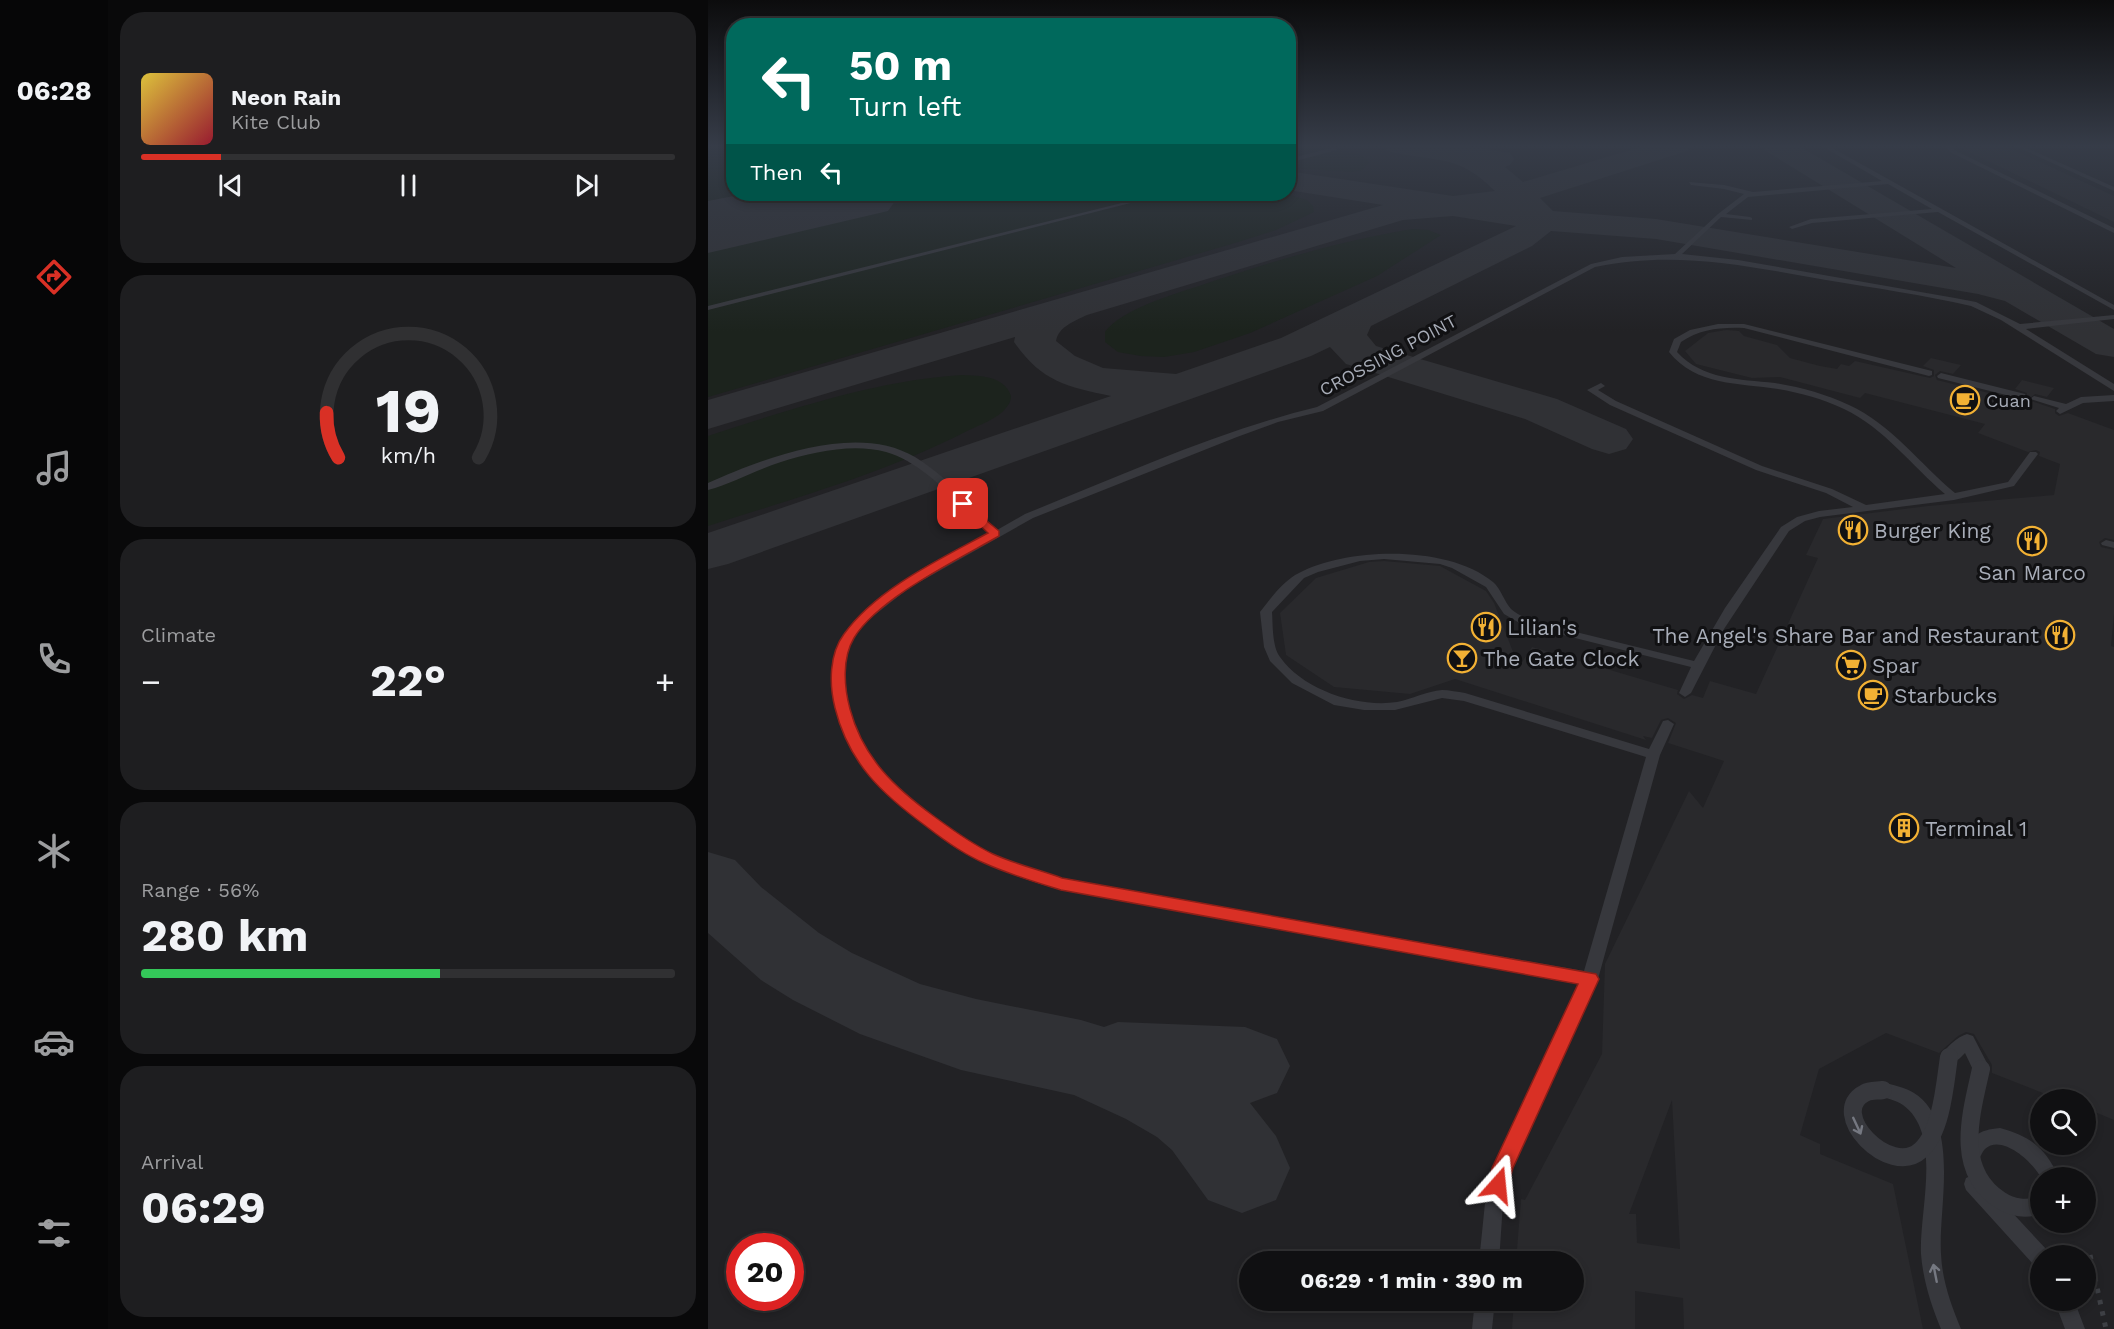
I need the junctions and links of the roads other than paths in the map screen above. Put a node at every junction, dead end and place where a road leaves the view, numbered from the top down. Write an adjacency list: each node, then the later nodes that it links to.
1 (1112, 207): 11 (lane)
2 (1730, 207): 6 (lane)
3 (1935, 207): 5 (lane)
4 (2065, 207): 9 (lane)
5 (1940, 210): 8 (lane); 12 (lane)
6 (1720, 215): 7 (lane); 10 (lane)
7 (1750, 219)
8 (1792, 227)
9 (2114, 231)
10 (1678, 254): 14 (lane, CROSSING POINT); 26 (lane, CROSSING POINT)
11 (708, 308)
12 (2114, 308)
13 (2114, 317): 14 (lane)
14 (2018, 327): 18 (lane, CROSSING POINT)
15 (1929, 373): 24 (lane)
16 (1941, 376): 19 (lane)
17 (1601, 386): 25 (lane)
18 (2114, 388)
19 (2022, 396)
20 (2114, 398): 21 (lane)
21 (2034, 399)
22 (2032, 453): 24 (lane)
23 (708, 487): 26 (lane)
24 (1954, 497): 25 (lane)
25 (1864, 508): 27 (lane)
26 (995, 533): 31 (lane, CROSSING POINT)
27 (1696, 665): 28 (lane); 30 (lane)
28 (1685, 693)
29 (1668, 724): 30 (lane)
30 (1653, 755): 31 (lane)
31 (1590, 979): 39 (lane)
32 (1930, 1135): 43 (lane, one-way to 32, bridge)
33 (1930, 1135): 34 (lane, one-way to 34, bridge)
34 (1930, 1135)
35 (1930, 1135): 37 (lane, one-way to 37, bridge)
36 (2046, 1167): 38 (lane, bridge)
37 (2030, 1206)
38 (2030, 1245)
39 (1490, 1251)
40 (1484, 1311): 42 (lane)
41 (2068, 1311): 44 (lane)
42 (1482, 1329)
43 (1951, 1329)
44 (2075, 1329)

